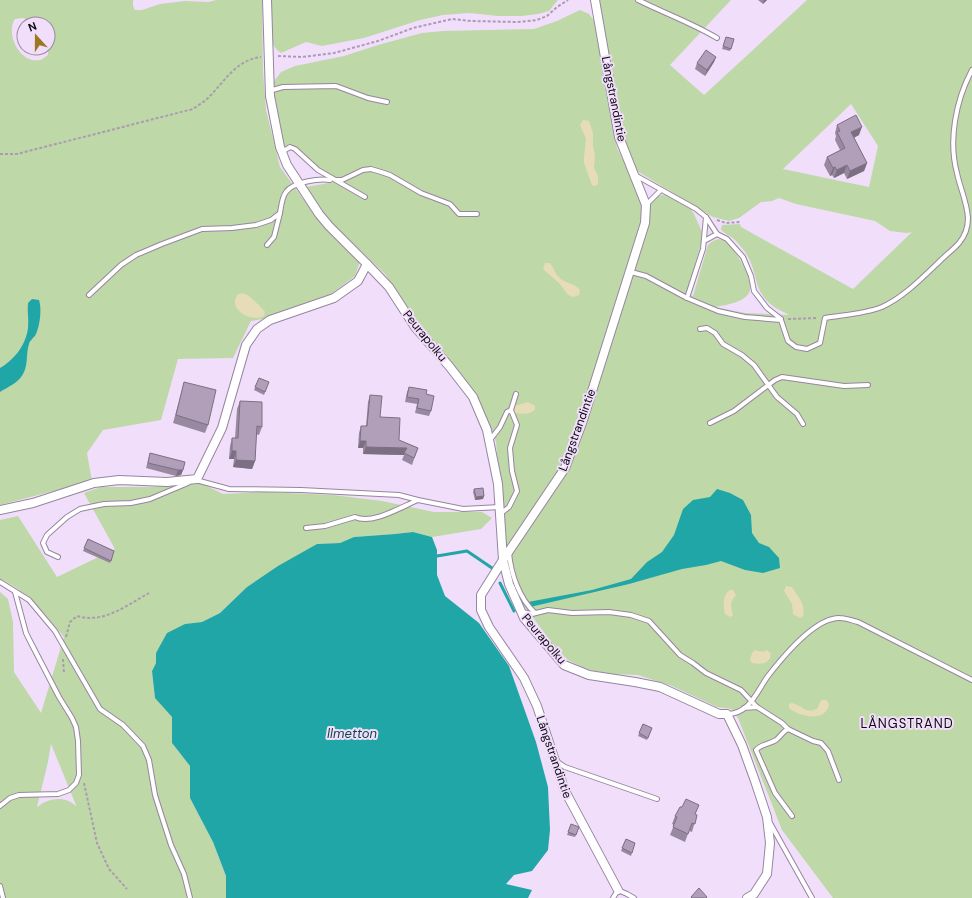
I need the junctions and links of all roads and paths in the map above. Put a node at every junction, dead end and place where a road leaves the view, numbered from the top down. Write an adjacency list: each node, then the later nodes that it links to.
1 (267, 0): 6 (street, Peurapolku)
2 (568, 0): 6 (path)
3 (595, 0): 12 (street, Långstrandintie)
4 (638, 0): 5 (lane)
5 (717, 38)
6 (269, 56): 8 (street, Peurapolku); 11 (path)
7 (972, 70): 29 (lane)
8 (270, 91): 9 (lane); 10 (street, Peurapolku)
9 (387, 102)
10 (282, 152): 13 (lane); 14 (street, Peurapolku)
11 (0, 154)
12 (635, 175): 15 (lane); 17 (street, Långstrandintie)
13 (335, 180): 14 (lane); 16 (lane); 19 (lane)
14 (300, 184): 18 (lane); 25 (street, Peurapolku)
15 (662, 190): 17 (lane); 20 (lane)
16 (365, 197)
17 (646, 205): 26 (street, Långstrandintie)
18 (280, 213): 24 (lane); 27 (lane)
19 (477, 214)
20 (706, 217): 21 (path); 22 (lane); 23 (lane)
21 (740, 222)
22 (717, 234): 23 (lane); 30 (lane)
23 (704, 241): 28 (lane)
24 (267, 245)
25 (367, 264): 38 (street, Peurapolku); 39 (street)
26 (631, 272): 28 (lane); 44 (street, Långstrandintie)
27 (90, 295)
28 (687, 298): 30 (lane)
29 (825, 318): 30 (path); 30 (lane)
30 (781, 320)
31 (700, 329): 32 (lane)
32 (769, 385): 33 (lane); 36 (lane); 37 (lane)
33 (868, 385)
34 (516, 394): 35 (lane)
35 (511, 410): 38 (lane); 42 (lane)
36 (710, 423)
37 (803, 424)
38 (490, 442): 42 (street, Peurapolku)
39 (197, 479): 40 (lane); 41 (street); 45 (lane)
40 (418, 500): 42 (lane); 43 (lane)
41 (0, 510)
42 (500, 510): 46 (street, Peurapolku)
43 (306, 528)
44 (509, 550): 46 (street, Långstrandintie); 51 (lane)
45 (58, 557)
46 (502, 560): 50 (street, Peurapolku); 60 (street, Långstrandintie)
47 (0, 582): 48 (lane)
48 (15, 592): 52 (lane); 64 (lane)
49 (149, 593): 52 (path)
50 (522, 612): 51 (lane); 58 (street, Peurapolku)
51 (535, 613): 55 (lane)
52 (64, 646): 53 (path); 71 (lane)
53 (64, 672)
54 (972, 680): 55 (lane)
55 (752, 702): 56 (lane); 57 (lane)
56 (757, 707): 57 (lane); 59 (lane)
57 (742, 709): 58 (lane)
58 (727, 714): 66 (street)
59 (788, 729): 62 (lane); 65 (lane)
60 (554, 760): 63 (lane); 69 (street, Långstrandintie)
61 (83, 777): 68 (path)
62 (839, 780)
63 (657, 799)
64 (0, 806)
65 (792, 816)
66 (767, 817): 74 (street); 75 (lane)
67 (0, 886): 70 (lane)
68 (127, 889)
69 (618, 890): 72 (lane); 73 (lane)
70 (3, 898)
71 (190, 898)
72 (613, 898)
73 (634, 898)
74 (747, 898)
75 (812, 898)

